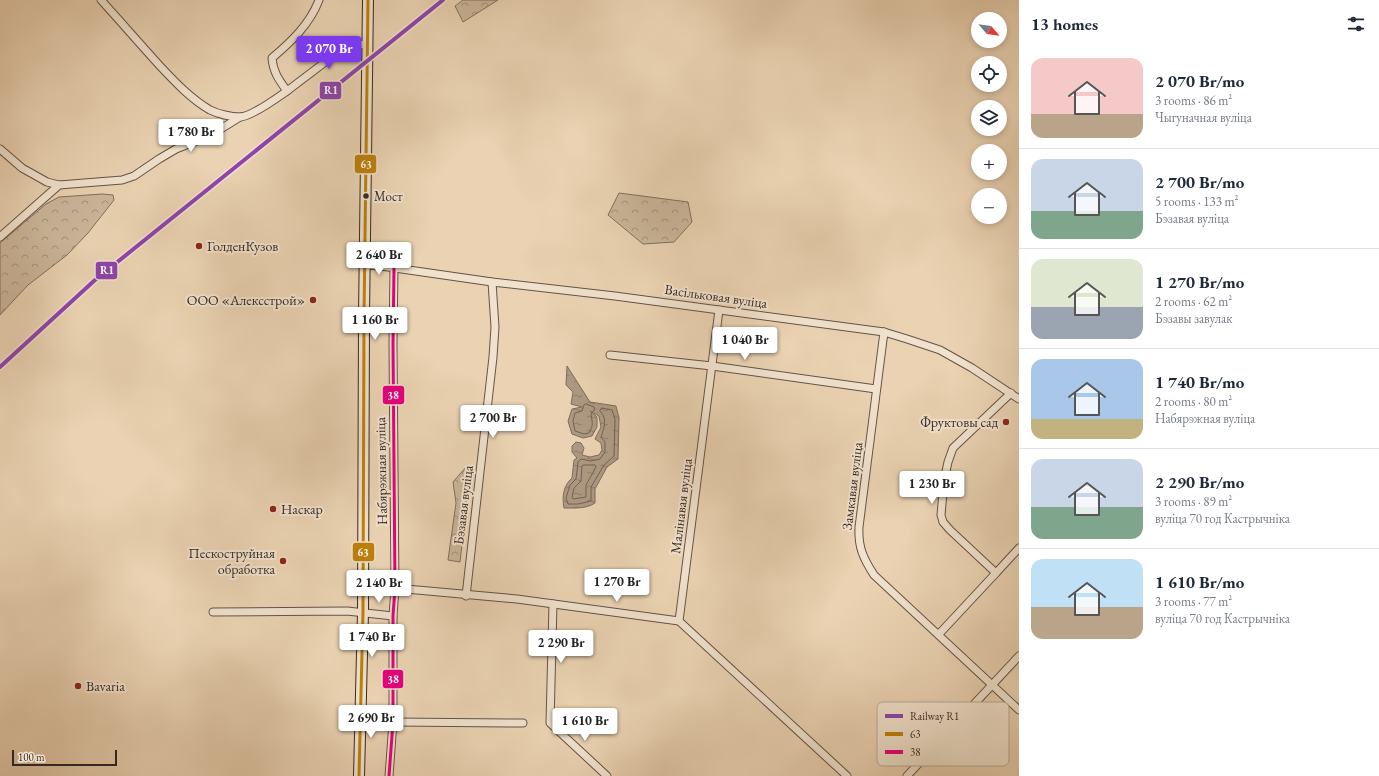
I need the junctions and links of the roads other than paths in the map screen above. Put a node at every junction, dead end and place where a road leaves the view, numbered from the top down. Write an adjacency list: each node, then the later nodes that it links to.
1 (102, 0): 6 (street)
2 (319, 0): 5 (street)
3 (368, 0): 4 (street)
4 (368, 43): 5 (street); 10 (street)
5 (287, 91): 6 (street)
6 (240, 117): 8 (street)
7 (0, 149): 8 (street)
8 (59, 185): 9 (street)
9 (0, 237)
10 (365, 265): 11 (street, Васільковая вуліца); 26 (street)
11 (394, 268): 12 (street, Васільковая вуліца); 22 (street, Набярэжная вуліца)
12 (492, 282): 13 (street, Васільковая вуліца); 23 (street, Бэзавая вуліца)
13 (720, 310): 14 (street, Васільковая вуліца); 16 (street, Малінавая вуліца)
14 (884, 332): 17 (street, Замкавая вуліца); 18 (street, Васільковая вуліца)
15 (610, 355): 16 (street)
16 (712, 366): 17 (street); 28 (street, Малінавая вуліца)
17 (876, 389): 29 (street, Замкавая вуліца)
18 (1011, 393): 19 (street, Васільковая вуліца); 21 (street)
19 (1019, 399)
20 (1019, 548): 21 (street)
21 (996, 573): 29 (street)
22 (395, 588): 23 (street); 27 (street, Набярэжная вуліца)
23 (466, 596): 24 (street)
24 (554, 604): 28 (street); 39 (street)
25 (213, 612): 26 (street)
26 (363, 612): 27 (street); 37 (street)
27 (393, 616): 34 (street, Набярэжная вуліца)
28 (679, 621): 40 (street)
29 (939, 634): 31 (street, Замкавая вуліца)
30 (1019, 656): 31 (street)
31 (992, 685): 32 (street); 33 (street, Замкавая вуліца)
32 (976, 702)
33 (1019, 710)
34 (393, 722): 35 (street); 38 (street, Набярэжная вуліца)
35 (523, 723)
36 (916, 766): 41 (street)
37 (359, 776)
38 (389, 776)
39 (607, 776)
40 (847, 776)
41 (907, 776)

